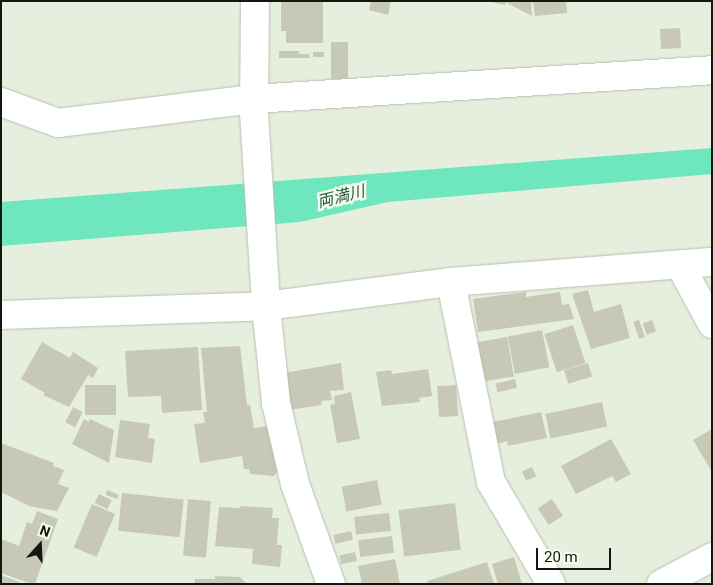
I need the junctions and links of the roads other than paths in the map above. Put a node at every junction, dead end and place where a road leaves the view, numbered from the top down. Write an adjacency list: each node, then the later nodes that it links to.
1 (255, 1): 4 (street)
2 (712, 70): 4 (street)
3 (1, 102): 4 (street)
4 (254, 106): 8 (street)
5 (712, 262): 6 (street)
6 (680, 265): 7 (street); 10 (street)
7 (452, 282): 8 (street); 13 (street)
8 (266, 298): 9 (street); 12 (street)
9 (1, 315)
10 (712, 324)
11 (712, 557): 14 (street)
12 (332, 584)
13 (551, 584)
14 (661, 584)

